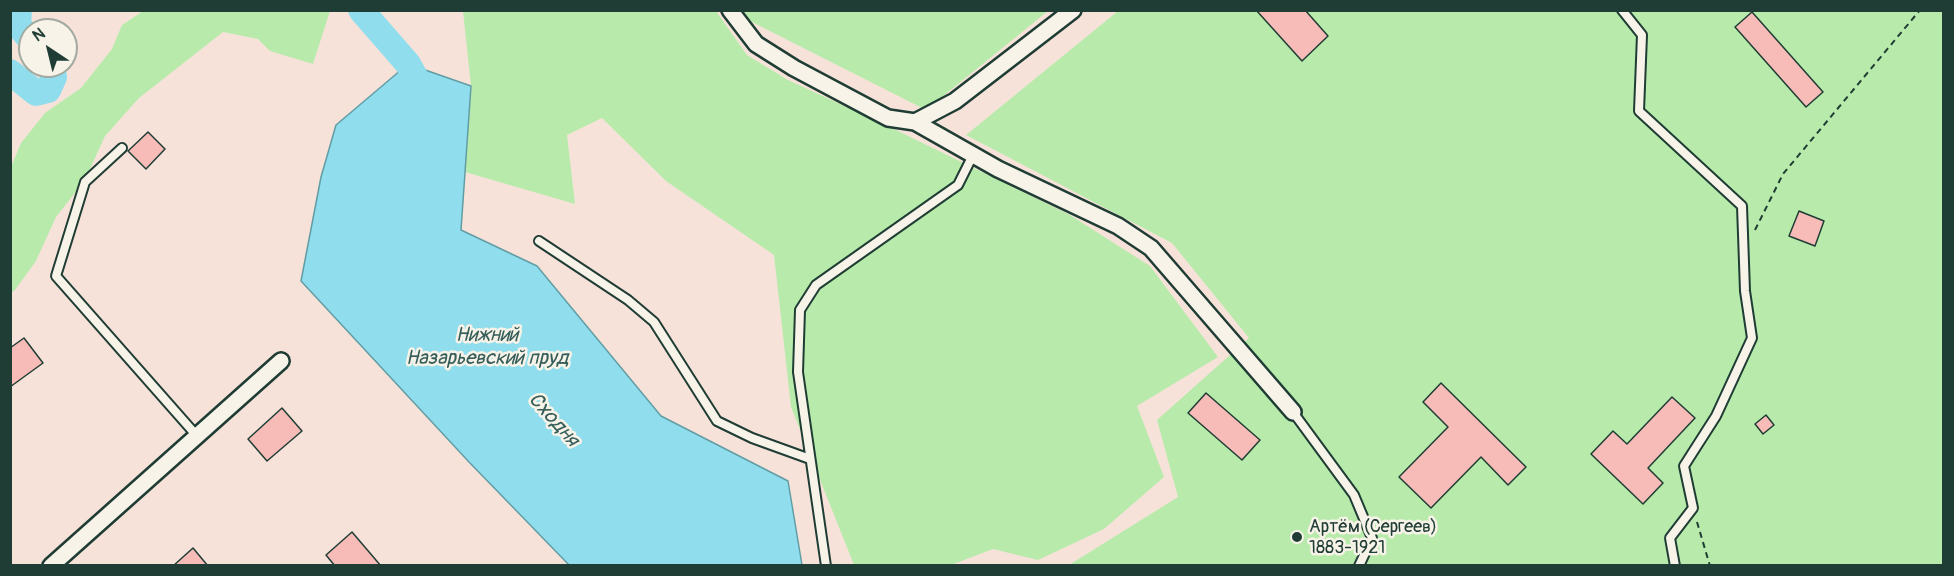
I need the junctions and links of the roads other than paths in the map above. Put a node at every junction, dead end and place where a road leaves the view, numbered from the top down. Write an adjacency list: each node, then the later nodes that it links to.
1 (730, 10): 4 (street)
2 (1073, 10): 4 (street)
3 (1622, 10): 15 (lane)
4 (915, 122): 6 (street)
5 (122, 148): 10 (lane)
6 (973, 155): 9 (street); 11 (lane)
7 (539, 241): 11 (lane)
8 (281, 361): 10 (street)
9 (1293, 412): 14 (lane)
10 (197, 436): 12 (street)
11 (810, 459): 13 (lane)
12 (51, 566)
13 (826, 566)
14 (1359, 566)
15 (1675, 566)

